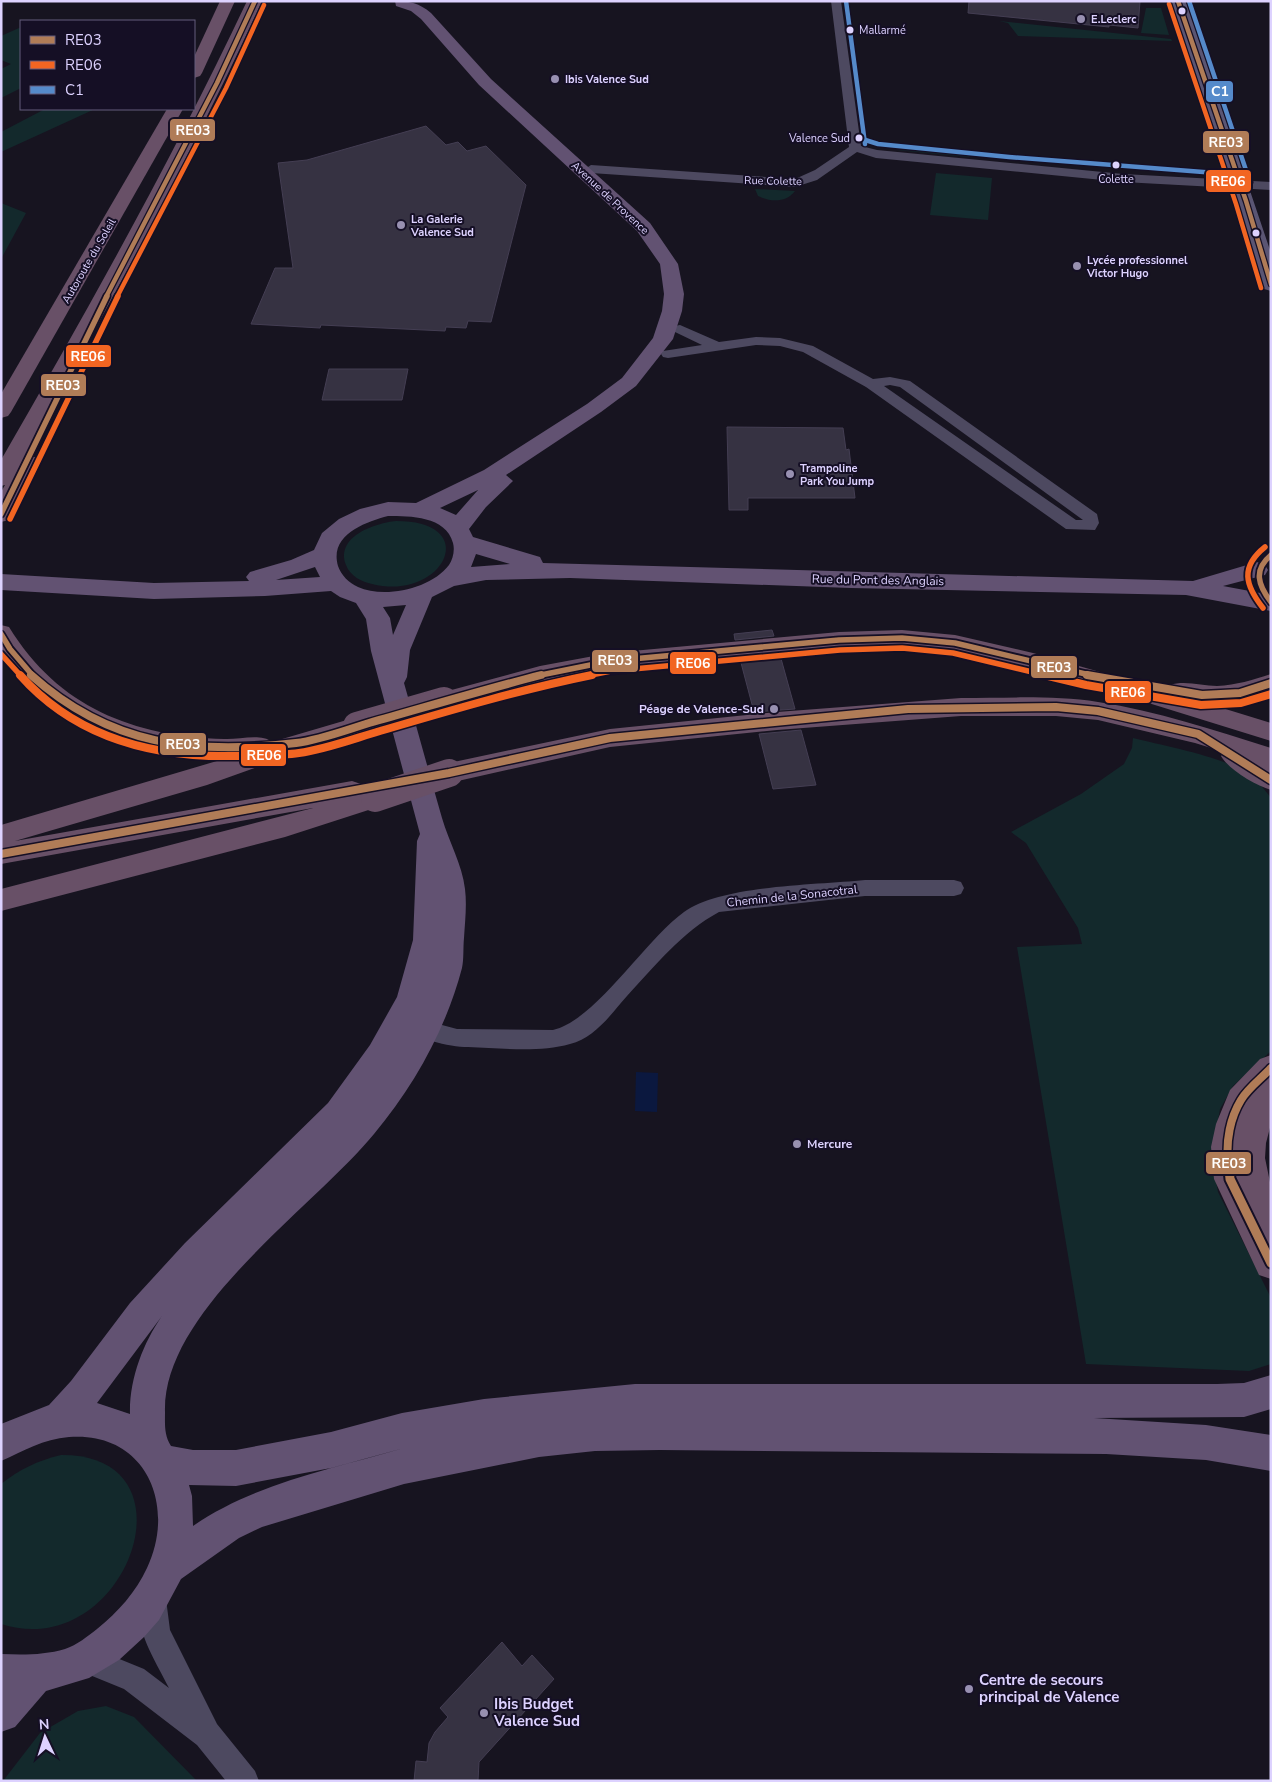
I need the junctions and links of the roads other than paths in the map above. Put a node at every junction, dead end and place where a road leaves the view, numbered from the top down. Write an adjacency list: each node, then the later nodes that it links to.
1 (228, 1): 7 (highway)
2 (255, 1): 15 (highway)
3 (430, 1): 10 (main road, Avenue de Provence)
4 (836, 1): 9 (street)
5 (1178, 1): 12 (main road)
6 (402, 2): 23 (main road, Avenue de Provence)
7 (195, 71)
8 (173, 110): 21 (highway, Autoroute du Soleil)
9 (856, 148): 11 (street, Rue Colette); 12 (street)
10 (591, 169): 11 (street, Rue Colette); 13 (main road, Avenue de Provence)
11 (648, 174): 13 (street)
12 (1241, 185): 14 (street); 16 (main road)
13 (612, 186): 17 (main road, Avenue de Provence)
14 (1271, 186)
15 (117, 274): 22 (highway); 24 (highway)
16 (1271, 285)
17 (680, 329): 18 (street); 19 (main road, Avenue de Provence)
18 (717, 346): 19 (street); 20 (street)
19 (668, 354): 25 (main road, Avenue de Provence)
20 (871, 384): 20 (street)
21 (1, 412)
22 (1, 479)
23 (420, 510): 25 (main road); 26 (main road)
24 (1, 515)
25 (461, 536): 28 (main road, Rue du Pont des Anglais); 29 (main road)
26 (325, 554): 31 (main road); 33 (main road)
27 (1264, 563): 32 (main road, Rue du Pont des Anglais); 36 (main road)
28 (570, 570): 29 (main road, Rue du Pont des Anglais); 32 (main road, Rue du Pont des Anglais)
29 (449, 579): 34 (main road)
30 (1, 582): 33 (main road)
31 (337, 583): 33 (main road); 35 (main road)
32 (1186, 587): 36 (main road, Rue du Pont des Anglais)
33 (202, 590)
34 (422, 594): 35 (main road); 40 (main road)
35 (363, 596): 40 (main road)
36 (1271, 602)
37 (1, 633): 43 (highway)
38 (1088, 675): 39 (highway); 41 (highway); 43 (highway, bridge)
39 (1271, 683)
40 (394, 686): 51 (main road)
41 (1271, 732)
42 (1198, 734): 44 (highway); 45 (highway); 46 (highway, bridge)
43 (298, 743): 47 (highway)
44 (1271, 758)
45 (1271, 780)
46 (373, 792): 48 (highway); 50 (highway)
47 (1, 836)
48 (1, 854)
49 (954, 888): 51 (street, Chemin de la Sonacotral)
50 (1, 900)
51 (416, 1022): 57 (main road); 59 (main road)
52 (1271, 1068): 55 (highway)
53 (1271, 1101): 54 (highway)
54 (1271, 1226)
55 (1271, 1264)
56 (1271, 1392): 59 (main road)
57 (60, 1419): 58 (main road); 59 (main road)
58 (1, 1443)
59 (155, 1453): 61 (main road)
60 (1271, 1453): 61 (main road)
61 (160, 1582): 62 (main road); 65 (street)
62 (85, 1659): 63 (main road); 65 (street)
63 (18, 1674): 64 (main road)
64 (1, 1713)
65 (207, 1735): 66 (street)
66 (245, 1781)

